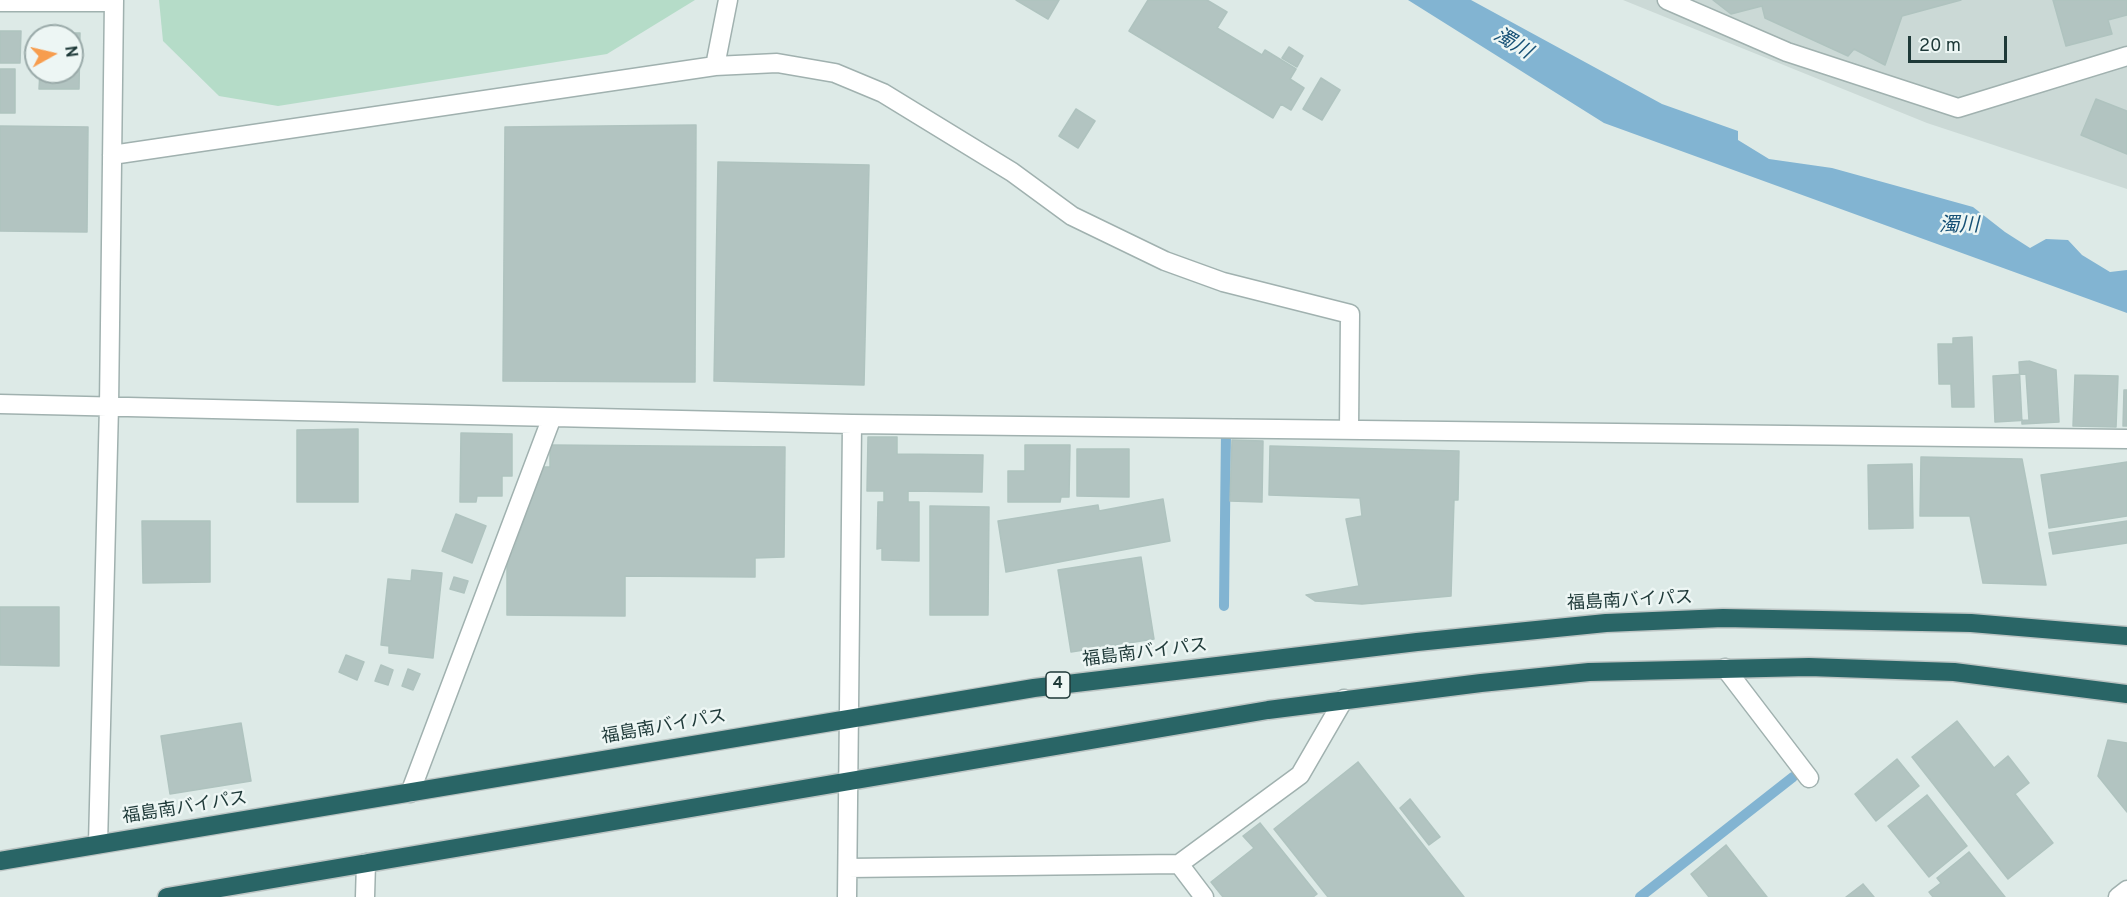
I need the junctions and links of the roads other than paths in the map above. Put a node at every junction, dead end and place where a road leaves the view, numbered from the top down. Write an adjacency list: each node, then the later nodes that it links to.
1 (729, 0): 6 (street)
2 (1666, 0): 5 (street)
3 (113, 1): 4 (street); 7 (street)
4 (0, 2)
5 (2127, 56)
6 (715, 66): 7 (street); 12 (street)
7 (112, 156): 9 (street)
8 (0, 404): 9 (street)
9 (109, 406): 10 (street); 22 (street)
10 (552, 417): 11 (street); 21 (street)
11 (852, 424): 12 (street); 18 (street)
12 (1349, 430): 13 (street)
13 (2127, 439)
14 (2127, 636): 18 (highway, 福島南バイパス / 4)
15 (1725, 668): 16 (highway); 17 (highway); 19 (street)
16 (2127, 694)
17 (1344, 699): 20 (highway); 25 (street)
18 (850, 718): 20 (street); 21 (highway, 福島南バイパス / 4)
19 (1809, 778)
20 (850, 780): 24 (highway); 26 (street)
21 (410, 793): 22 (highway, 福島南バイパス / 4)
22 (98, 844): 23 (highway, 福島南バイパス / 4)
23 (0, 861)
24 (366, 863): 28 (highway); 29 (street)
25 (1179, 864): 26 (street); 31 (street)
26 (848, 868): 30 (street)
27 (2127, 890): 32 (street)
28 (167, 897)
29 (365, 897)
30 (847, 897)
31 (1204, 897)
32 (2118, 897)

